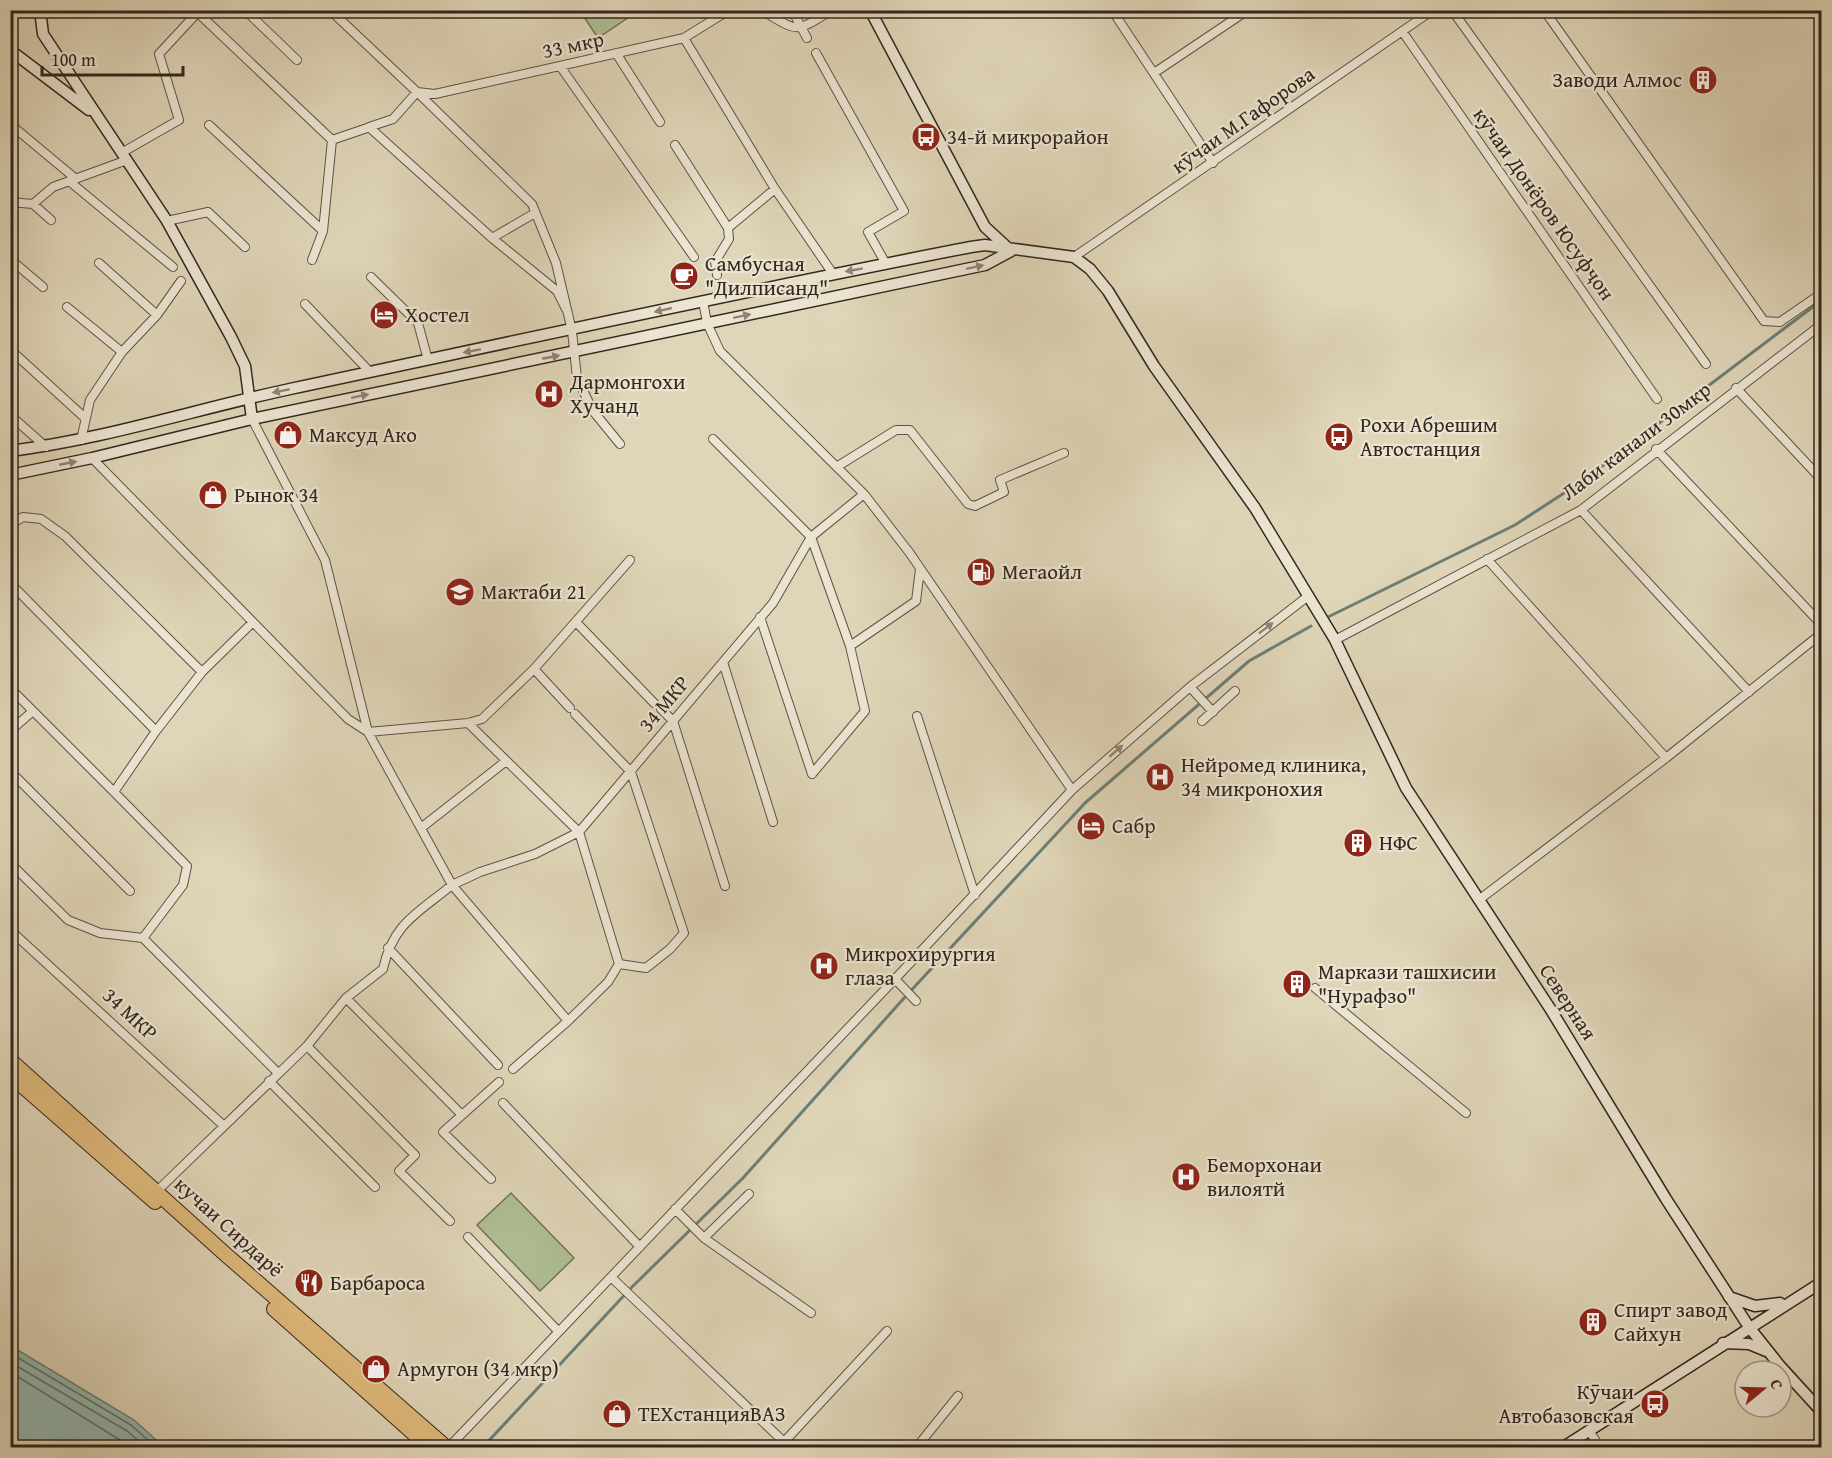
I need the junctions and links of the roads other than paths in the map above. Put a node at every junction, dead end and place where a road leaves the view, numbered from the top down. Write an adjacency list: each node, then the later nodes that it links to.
1 (40, 10): 33 (main road)
2 (211, 10): 15 (street)
3 (245, 10): 23 (street)
4 (330, 10): 26 (street)
5 (729, 10): 18 (street, 33 мкр)
6 (761, 10): 16 (street)
7 (792, 10): 16 (street)
8 (832, 10): 16 (street)
9 (1112, 10): 25 (street)
10 (1248, 10): 25 (street)
11 (1433, 10): 17 (street, кӯчаи М.Гафорова)
12 (1452, 10): 76 (street, кӯчаи Донёров Юсуфҷон)
13 (1544, 10): 63 (street)
14 (875, 12): 42 (main road)
15 (199, 14): 31 (street); 33 (street)
16 (802, 28): 19 (street)
17 (1402, 31): 34 (street, кӯчаи М.Гафорова); 80 (street, кӯчаи Донёров Юсуфҷон)
18 (684, 38): 21 (street, 33 мкр); 36 (street)
19 (807, 38)
20 (10, 50): 33 (main road)
21 (616, 53): 24 (street, 33 мкр); 27 (street)
22 (816, 53): 55 (street)
23 (297, 60)
24 (560, 66): 26 (street, 33 мкр); 50 (street)
25 (1154, 73): 34 (street)
26 (417, 92): 30 (street); 39 (street)
27 (660, 122)
28 (10, 124): 35 (street)
29 (209, 125): 44 (street)
30 (369, 127): 31 (street); 45 (street)
31 (332, 140): 44 (street)
32 (675, 145): 43 (street)
33 (125, 156): 35 (street); 41 (main road)
34 (1213, 163): 51 (street, кӯчаи М.Гафорова)
35 (73, 180): 38 (street); 56 (street)
36 (775, 189): 43 (street); 57 (street)
37 (11, 201): 38 (street)
38 (33, 204): 40 (street)
39 (536, 213): 45 (street); 67 (street)
40 (51, 220)
41 (167, 221): 46 (street); 79 (main road)
42 (985, 227): 47 (main road); 48 (main road)
43 (728, 228): 58 (street)
44 (323, 231): 53 (street)
45 (492, 238): 67 (street)
46 (245, 247)
47 (971, 248): 48 (main road); 49 (main road)
48 (1011, 251): 51 (main road); 59 (main road, one-way to 48)
49 (932, 255): 55 (main road); 59 (main road)
50 (694, 257)
51 (1074, 257): 103 (main road, Северная)
52 (10, 259): 62 (street)
53 (312, 260)
54 (99, 263): 68 (street)
55 (886, 264): 57 (main road, one-way to 57)
56 (173, 267)
57 (833, 274): 64 (main road)
58 (717, 275)
59 (935, 276): 69 (main road, one-way to 59)
60 (370, 277): 75 (street)
61 (181, 281): 68 (street)
62 (43, 286)
63 (1821, 293)
64 (703, 301): 69 (street); 71 (main road, one-way to 71)
65 (305, 304): 77 (street)
66 (67, 307): 72 (street)
67 (566, 309): 71 (street)
68 (157, 315): 72 (street)
69 (707, 323): 73 (main road); 92 (street)
70 (1821, 324): 78 (street, Лаби канали 30мкр)
71 (572, 331): 73 (street); 75 (main road, one-way to 75)
72 (122, 352): 82 (street)
73 (573, 353): 83 (main road, one-way to 73); 86 (street)
74 (15, 354): 82 (street)
75 (428, 360): 77 (main road)
76 (1706, 364)
77 (370, 372): 79 (main road, one-way to 79)
78 (1736, 388): 88 (street, Лаби канали 30мкр); 94 (street)
79 (249, 398): 83 (main road); 85 (main road)
80 (1657, 399)
81 (10, 415): 87 (street)
82 (85, 418): 85 (street)
83 (252, 419): 91 (main road); 128 (street)
84 (713, 439): 98 (street)
85 (81, 440): 87 (main road)
86 (620, 444)
87 (46, 447): 89 (main road)
88 (1656, 449): 96 (street, Лаби канали 30мкр); 107 (street)
89 (10, 452)
90 (1064, 453): 92 (street)
91 (92, 458): 93 (main road, one-way to 91); 105 (street)
92 (838, 466): 95 (street)
93 (10, 475)
94 (1821, 480)
95 (864, 494): 98 (street, 34 МКР); 101 (street)
96 (1581, 510): 99 (street, Лаби канали 30мкр); 117 (street)
97 (10, 525): 113 (street)
98 (812, 537): 104 (street, 34 МКР); 110 (street)
99 (1487, 559): 109 (street, Лаби канали 30мкр); 129 (street)
100 (630, 560): 106 (street)
101 (920, 568): 110 (street); 133 (street)
102 (10, 584): 127 (street)
103 (1307, 597): 109 (main road, Северная); 114 (street, one-way to 103)
104 (760, 617): 110 (street); 111 (street, 34 МКР)
105 (253, 622): 113 (street); 128 (street)
106 (576, 622): 112 (street); 123 (street)
107 (1821, 625)
108 (1821, 633): 117 (street)
109 (1335, 640): 143 (main road, Северная)
110 (850, 646)
111 (723, 662): 123 (street, 34 МКР); 135 (street)
112 (534, 669): 118 (street); 125 (street)
113 (202, 672): 127 (street)
114 (1190, 687): 120 (street); 133 (street, one-way to 114)
115 (10, 688): 119 (street)
116 (1235, 691): 120 (street)
117 (1749, 692): 129 (street)
118 (570, 708)
119 (33, 711): 126 (street); 134 (street)
120 (1213, 712): 124 (street)
121 (576, 714): 132 (street)
122 (917, 716): 142 (street)
123 (674, 721): 132 (street, 34 МКР); 140 (street)
124 (1202, 721)
125 (468, 723): 128 (street); 130 (street)
126 (10, 731)
127 (156, 731): 134 (street)
128 (368, 732): 136 (street)
129 (1666, 758): 143 (street)
130 (506, 761): 136 (street); 137 (street)
131 (10, 771): 141 (street)
132 (630, 772): 137 (street, 34 МКР); 147 (street)
133 (1072, 790): 142 (street)
134 (114, 792): 145 (street)
135 (773, 822)
136 (421, 828): 139 (street)
137 (579, 832): 139 (street); 147 (street)
138 (10, 863): 145 (street)
139 (452, 885): 146 (street); 152 (street)
140 (725, 886)
141 (130, 891)
142 (975, 895): 148 (street)
143 (1480, 899): 176 (main road, Северная)
144 (10, 930): 164 (street, 34 МКР)
145 (143, 938): 157 (street)
146 (388, 948): 150 (street); 155 (street)
147 (619, 964): 152 (street)
148 (895, 980): 151 (street); 169 (street)
149 (1315, 988): 162 (street)
150 (346, 998): 153 (street); 163 (street)
151 (916, 1001)
152 (568, 1021): 156 (street)
153 (307, 1046): 157 (street); 170 (street)
154 (10, 1060): 167 (highway, кучаи Сирдарё)
155 (498, 1065)
156 (513, 1069)
157 (278, 1072): 159 (street)
158 (10, 1075): 188 (highway)
159 (269, 1081): 164 (street); 166 (street)
160 (499, 1082): 163 (street)
161 (503, 1103): 173 (street)
162 (1466, 1113)
163 (462, 1115): 165 (street)
164 (224, 1126): 167 (street)
165 (491, 1179)
166 (375, 1187)
167 (157, 1191): 189 (highway, кучаи Сирдарё)
168 (749, 1194): 172 (street)
169 (675, 1209): 172 (street); 173 (street)
170 (450, 1221)
171 (468, 1237): 180 (street)
172 (704, 1238): 178 (street)
173 (640, 1246): 174 (street)
174 (610, 1277): 180 (street); 187 (street)
175 (1821, 1282): 177 (main road)
176 (1728, 1296): 177 (main road); 179 (main road, Северная)
177 (1789, 1302): 179 (main road)
178 (811, 1313)
179 (1749, 1326): 182 (main road); 183 (main road, Северная)
180 (558, 1331): 189 (street)
181 (887, 1331): 187 (street)
182 (1723, 1343): 183 (main road); 186 (main road)
183 (1768, 1352): 185 (main road, Северная)
184 (958, 1396): 190 (street)
185 (1821, 1412)
186 (1589, 1430): 191 (main road); 192 (street)
187 (788, 1445)
188 (430, 1448)
189 (447, 1448)
190 (916, 1448)
191 (1562, 1448)
192 (1600, 1448)

